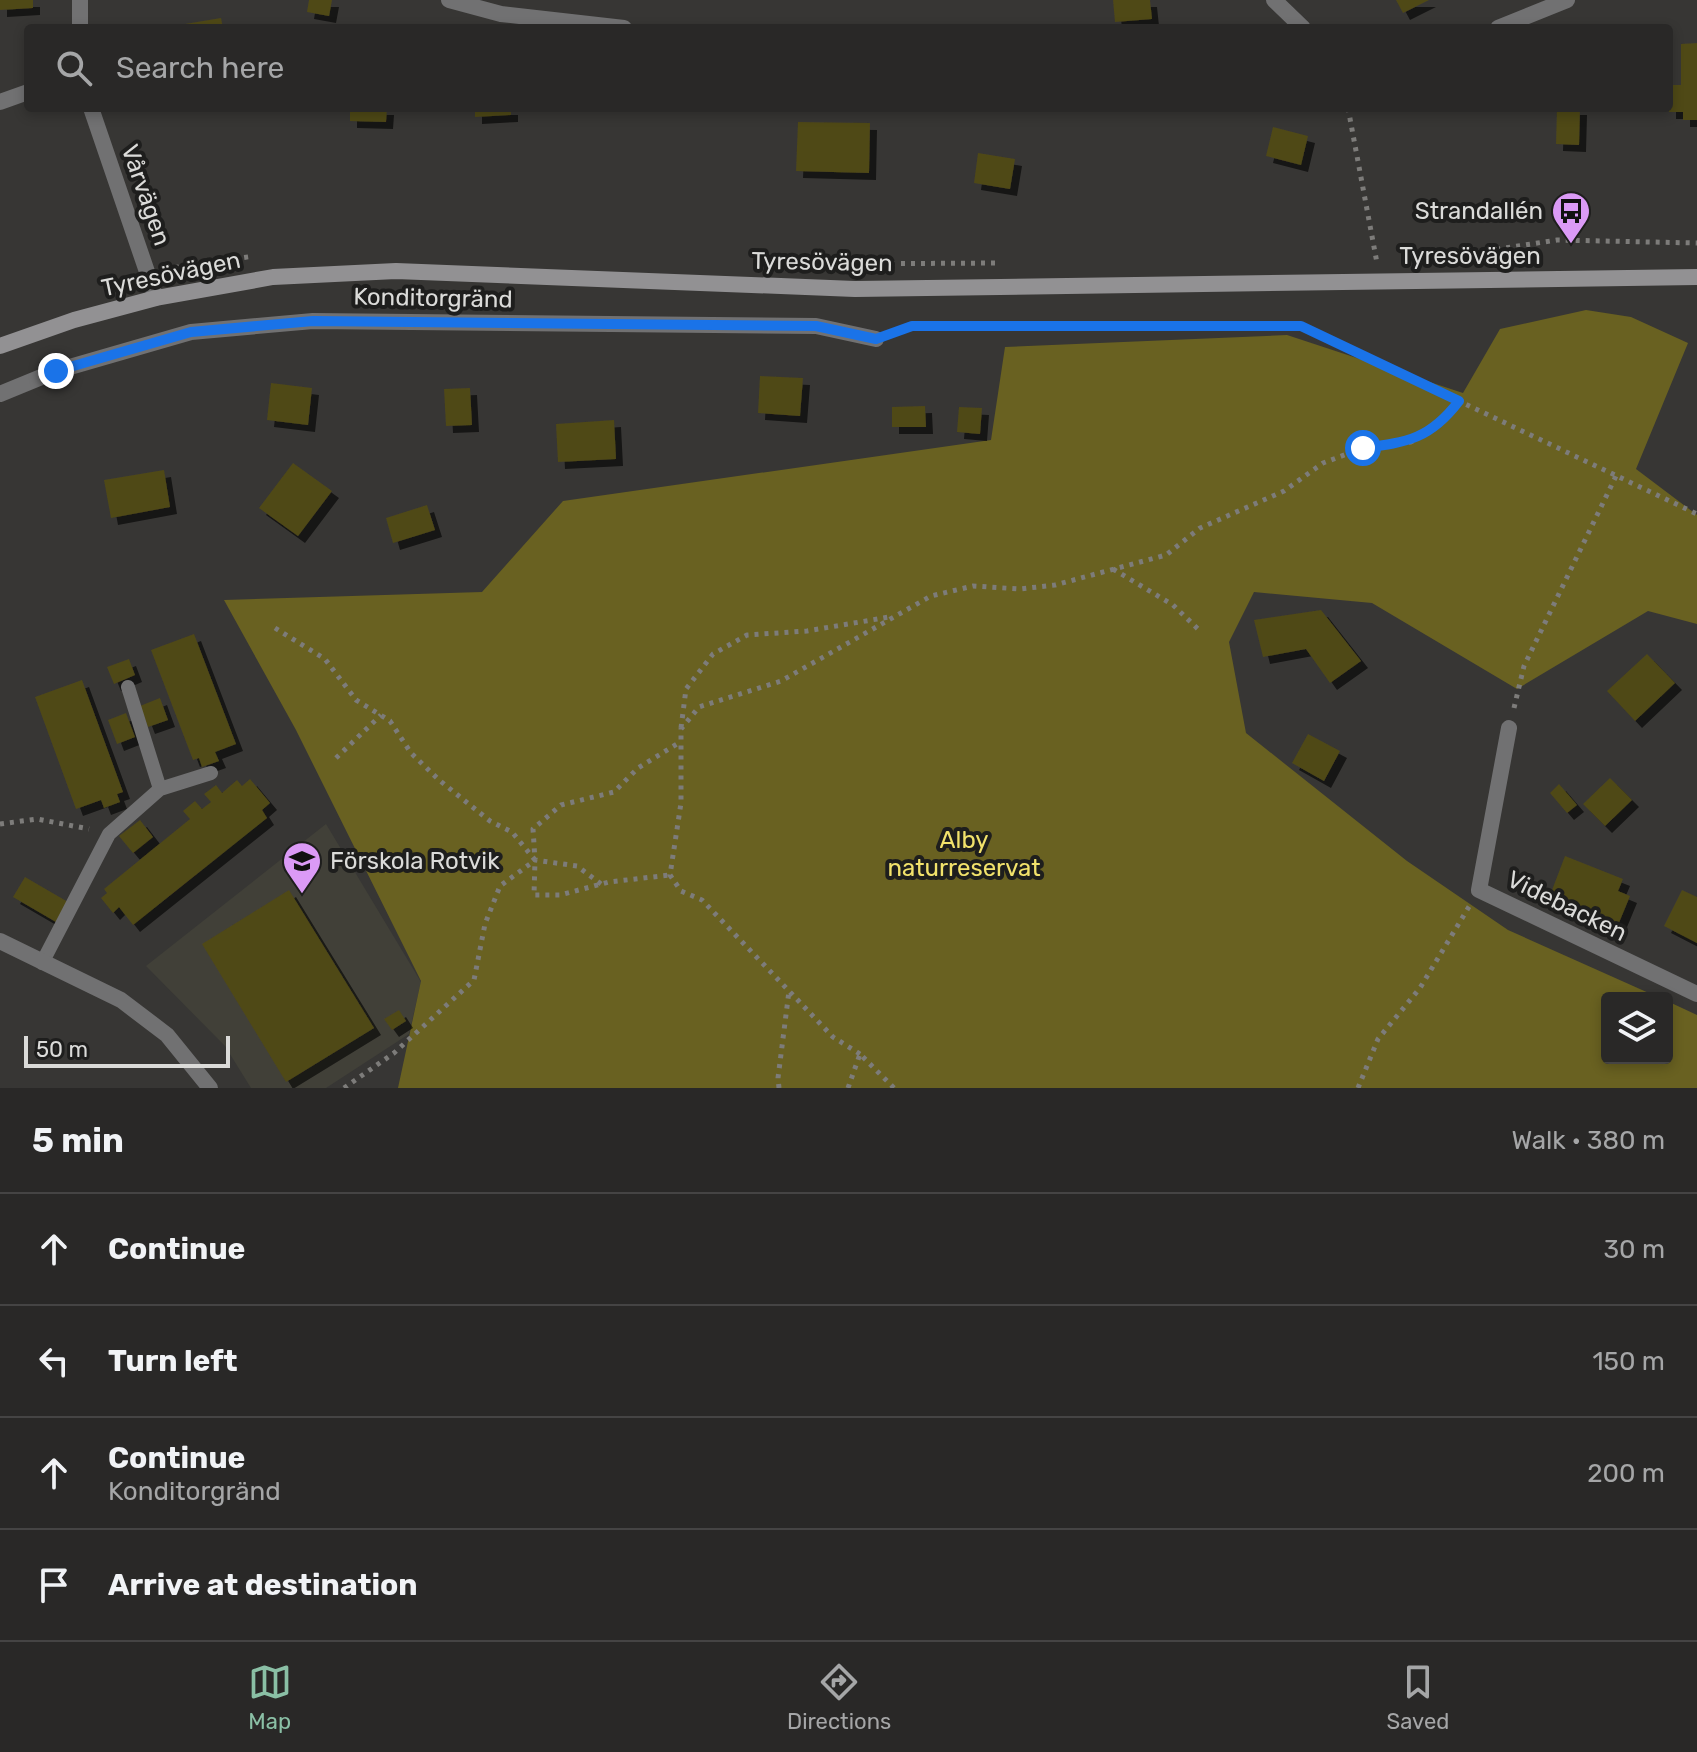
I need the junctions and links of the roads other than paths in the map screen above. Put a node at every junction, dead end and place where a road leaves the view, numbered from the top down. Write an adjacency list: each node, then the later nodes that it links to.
1 (80, 0): 5 (street)
2 (449, 0): 6 (street)
3 (1274, 0): 7 (street)
4 (1567, 0): 8 (street)
5 (80, 24)
6 (589, 24)
7 (1299, 24)
8 (1508, 24)
9 (24, 93): 10 (street)
10 (0, 102)
11 (92, 112): 15 (street, Vårvägen)
12 (1697, 277): 13 (main road, Tyresövägen)
13 (1653, 279): 14 (main road, Tyresövägen); 15 (main road, Tyresövägen)
14 (1697, 285)
15 (156, 298): 17 (main road, Tyresövägen)
16 (876, 339): 18 (street, Konditorgränd)
17 (0, 346)
18 (0, 394)
19 (128, 687): 22 (lane)
20 (1509, 728): 25 (street, Videbacken)
21 (211, 773): 22 (lane)
22 (160, 789): 24 (lane)
23 (0, 941): 24 (street)
24 (42, 963): 26 (street)
25 (1697, 994)
26 (210, 1088)

